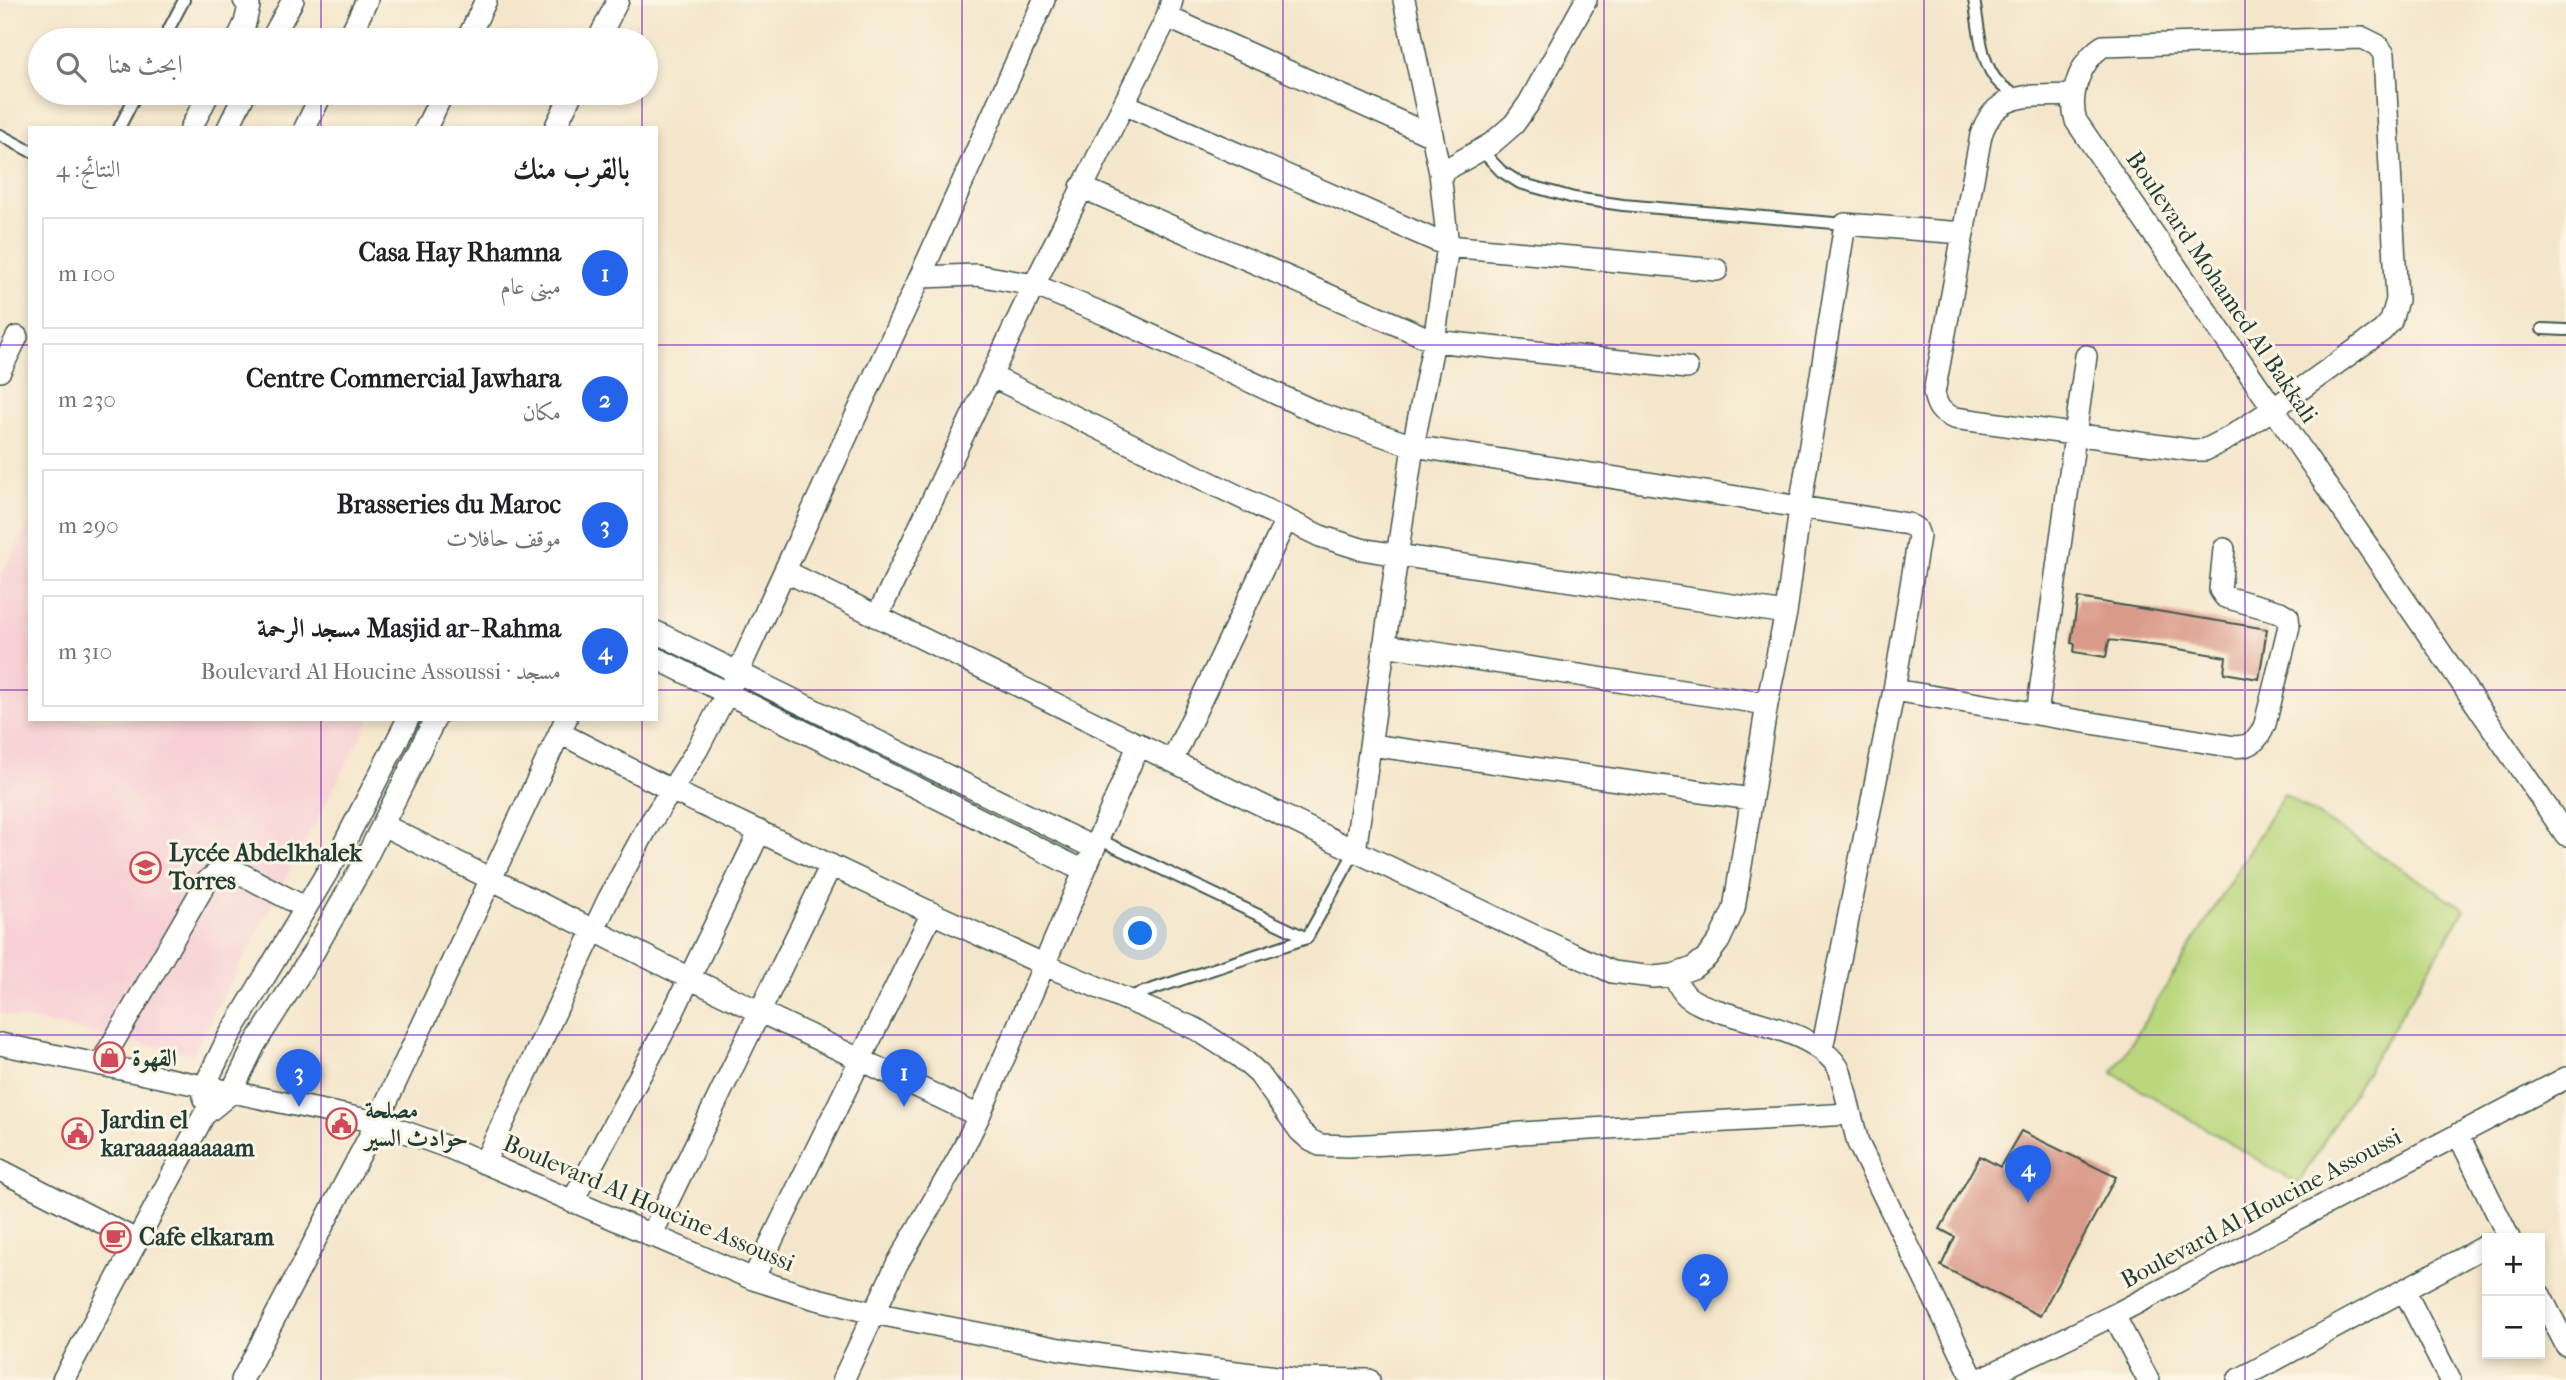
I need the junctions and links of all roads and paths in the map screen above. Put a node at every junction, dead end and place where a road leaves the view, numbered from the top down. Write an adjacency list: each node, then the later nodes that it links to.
1 (184, 0): 12 (lane)
2 (244, 0): 13 (street)
3 (293, 0): 14 (street)
4 (368, 0): 15 (street)
5 (486, 0): 16 (street)
6 (618, 0): 17 (street)
7 (1044, 0): 43 (street)
8 (1404, 0): 34 (street)
9 (1586, 0): 36 (street)
10 (1974, 0): 19 (lane)
11 (1169, 9): 20 (street); 34 (street)
12 (169, 28)
13 (243, 28)
14 (278, 28)
15 (354, 28)
16 (473, 28)
17 (604, 28)
18 (2073, 95): 19 (street); 53 (street, Boulevard Mohamed Al Bakkali); 53 (street)
19 (2019, 97): 40 (street)
20 (1124, 104): 38 (street); 41 (street)
21 (131, 105): 27 (lane)
22 (203, 105): 28 (street)
23 (239, 105): 29 (street)
24 (316, 105): 30 (street)
25 (437, 105): 31 (street)
26 (566, 105): 32 (street)
27 (120, 126)
28 (192, 126)
29 (229, 126)
30 (306, 126)
31 (427, 126)
32 (556, 126)
33 (0, 135): 35 (lane)
34 (1432, 136): 37 (street)
35 (28, 150)
36 (1481, 150): 37 (street); 39 (lane)
37 (1440, 173): 41 (street)
38 (1081, 187): 44 (street); 48 (street)
39 (1845, 224): 40 (street); 56 (street)
40 (1963, 233): 54 (street)
41 (1448, 246): 42 (street); 48 (street)
42 (1717, 270)
43 (920, 277): 44 (street); 60 (street)
44 (1034, 285): 52 (street); 55 (street)
45 (2542, 329): 46 (lane)
46 (2566, 330)
47 (16, 336): 51 (street)
48 (1434, 341): 50 (street); 55 (street)
49 (2086, 356): 54 (street)
50 (1688, 368)
51 (0, 371)
52 (991, 376): 57 (street); 62 (street)
53 (2273, 409): 54 (street); 81 (street, Boulevard Mohamed Al Bakkali)
54 (2075, 434): 70 (street)
55 (1413, 446): 56 (street); 59 (street)
56 (1800, 508): 61 (street); 67 (street)
57 (1286, 520): 59 (street); 76 (street)
58 (2224, 549): 70 (street)
59 (1398, 555): 61 (street); 64 (street)
60 (785, 572): 62 (street); 66 (street)
61 (1786, 613): 69 (street)
62 (877, 617): 74 (street)
63 (658, 633): 66 (street)
64 (1384, 645): 69 (street); 75 (street)
65 (658, 659): 68 (street)
66 (738, 672): 68 (street); 82 (street)
67 (1894, 690): 70 (street); 97 (street)
68 (728, 693): 77 (street); 85 (street)
69 (1767, 704): 78 (street)
70 (2037, 714)
71 (407, 721): 87 (street)
72 (434, 721): 79 (street)
73 (563, 726): 77 (street); 86 (street)
74 (1139, 744): 76 (street); 82 (street)
75 (1371, 745): 78 (street); 83 (street)
76 (1172, 761): 83 (street)
77 (671, 790): 80 (street); 89 (street)
78 (1751, 799): 92 (street)
79 (383, 825): 86 (street); 102 (street)
80 (760, 831): 84 (street); 93 (street)
81 (2566, 835)
82 (1096, 844): 85 (street); 90 (lane)
83 (1355, 851): 90 (lane); 92 (street)
84 (831, 865): 88 (street); 95 (street)
85 (1084, 871): 91 (street)
86 (491, 880): 89 (street); 106 (street)
87 (306, 908): 99 (street); 101 (street)
88 (932, 912): 91 (street); 98 (street)
89 (593, 930): 93 (street); 108 (street)
90 (1307, 938): 94 (lane)
91 (1045, 965): 94 (street); 105 (street)
92 (1673, 975): 97 (street)
93 (689, 978): 95 (street); 110 (street)
94 (1126, 998): 103 (street)
95 (759, 1010): 98 (street); 112 (street)
96 (0, 1044): 99 (street, Boulevard Al Houcine Assoussi)
97 (1822, 1049): 103 (street)
98 (861, 1059): 105 (street); 115 (street)
99 (100, 1065): 101 (street, Boulevard Al Houcine Assoussi)
100 (2566, 1078): 107 (street, Boulevard Al Houcine Assoussi)
101 (204, 1087): 102 (street, Boulevard Al Houcine Assoussi); 104 (street)
102 (231, 1093): 104 (street); 106 (street, Boulevard Al Houcine Assoussi)
103 (1849, 1114): 127 (street)
104 (204, 1115): 113 (street)
105 (979, 1116): 118 (street)
106 (377, 1122): 108 (street, Boulevard Al Houcine Assoussi); 124 (street)
107 (2458, 1134): 111 (street); 119 (street, Boulevard Al Houcine Assoussi)
108 (484, 1163): 110 (street, Boulevard Al Houcine Assoussi)
109 (0, 1170): 113 (street)
110 (572, 1202): 112 (street, Boulevard Al Houcine Assoussi)
111 (2504, 1233)
112 (651, 1236): 115 (street, Boulevard Al Houcine Assoussi)
113 (136, 1240): 123 (street)
114 (2482, 1248): 116 (street)
115 (753, 1279): 118 (street, Boulevard Al Houcine Assoussi)
116 (2404, 1290): 121 (street); 130 (street)
117 (2541, 1296): 120 (street)
118 (873, 1313): 125 (street); 126 (street, Boulevard Al Houcine Assoussi)
119 (2114, 1315): 122 (street, Boulevard Al Houcine Assoussi); 128 (street)
120 (2566, 1345)
121 (2270, 1373): 129 (street)
122 (2004, 1376): 127 (street, Boulevard Al Houcine Assoussi)
123 (63, 1380)
124 (242, 1380)
125 (844, 1380)
126 (1369, 1380)
127 (1976, 1380)
128 (2148, 1380)
129 (2238, 1380)
130 (2450, 1380)

